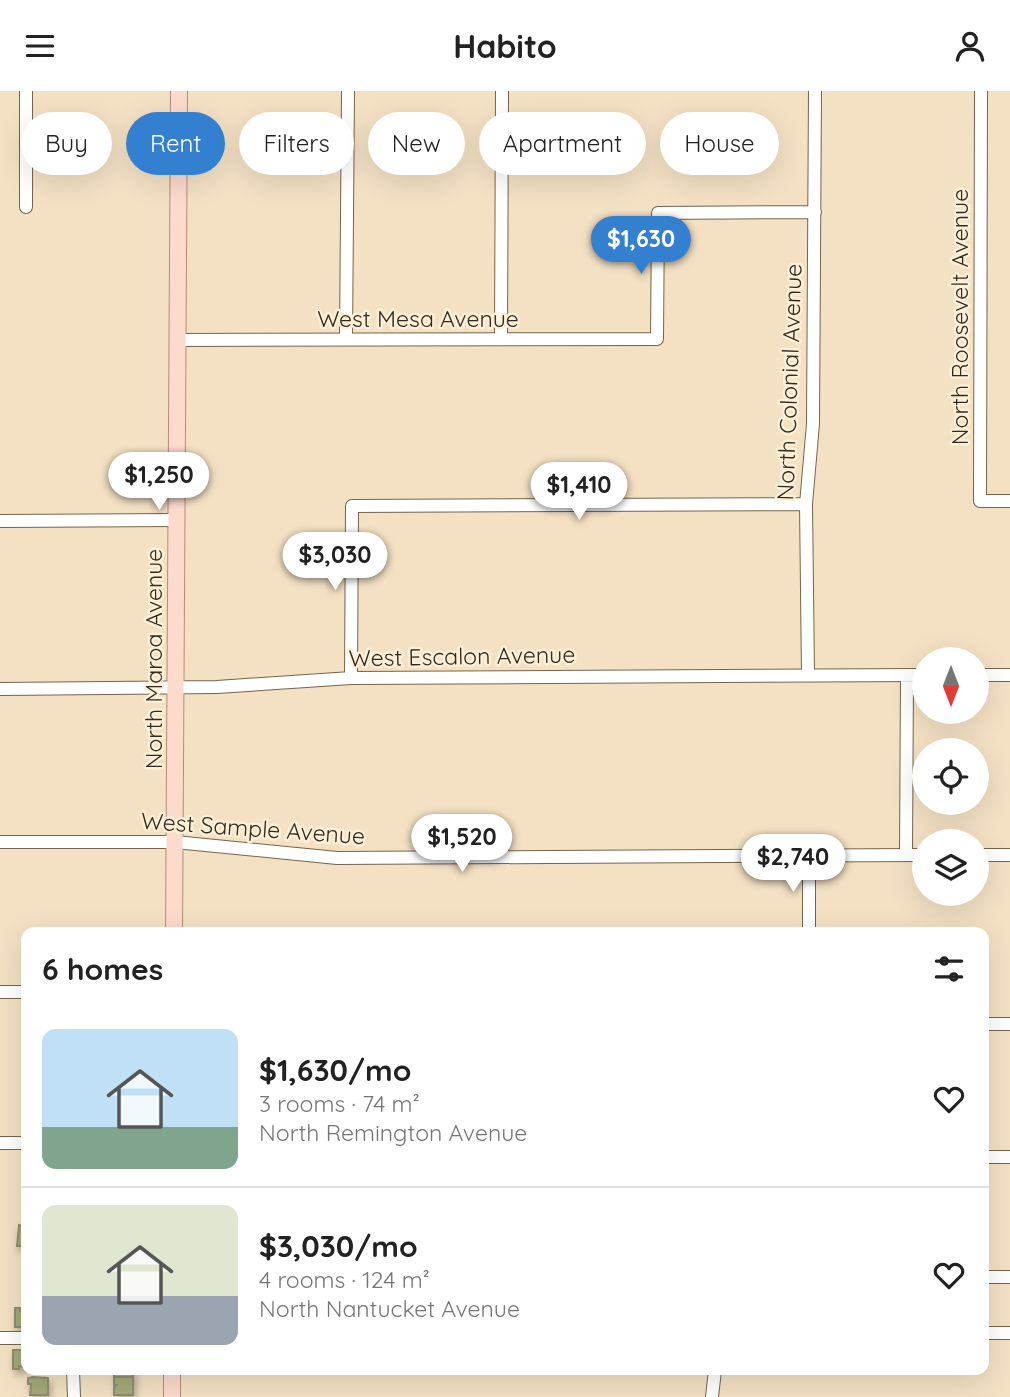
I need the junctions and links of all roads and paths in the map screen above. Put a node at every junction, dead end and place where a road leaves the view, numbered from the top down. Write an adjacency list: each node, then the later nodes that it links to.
1 (26, 91): 7 (street)
2 (179, 91): 11 (main road, North Maroa Avenue)
3 (348, 91): 9 (street)
4 (502, 91): 10 (street)
5 (815, 91): 8 (street, North Colonial Avenue)
6 (981, 91): 12 (street, North Roosevelt Avenue)
7 (26, 207)
8 (815, 212): 10 (street, West Mesa Avenue); 13 (street, North Colonial Avenue)
9 (346, 339): 10 (street, West Mesa Avenue); 11 (street, West Mesa Avenue)
10 (500, 339)
11 (178, 340): 14 (main road, North Maroa Avenue)
12 (1010, 501)
13 (806, 504): 16 (street, North Colonial Avenue); 21 (street)
14 (177, 520): 15 (street); 22 (main road, North Maroa Avenue)
15 (0, 521)
16 (808, 674): 17 (street, West Escalon Avenue); 21 (street, West Escalon Avenue)
17 (907, 675): 18 (street, West Escalon Avenue); 26 (street)
18 (912, 675)
19 (989, 675): 20 (street)
20 (1010, 675)
21 (351, 678): 22 (street, West Escalon Avenue)
22 (175, 688): 23 (street, West Escalon Avenue); 25 (main road, North Maroa Avenue)
23 (0, 689)
24 (0, 842): 25 (street, West Sample Avenue)
25 (175, 842): 30 (street, West Sample Avenue); 31 (main road, North Maroa Avenue)
26 (906, 855): 27 (street, West Sample Avenue); 30 (street, West Sample Avenue)
27 (912, 855)
28 (989, 855): 29 (street)
29 (1010, 855)
30 (809, 856): 32 (street)
31 (174, 927)
32 (809, 927)
33 (0, 992): 34 (street)
34 (21, 992)
35 (989, 1024): 36 (street)
36 (1010, 1024)
37 (0, 1143): 38 (street)
38 (21, 1143)
39 (989, 1157): 40 (street)
40 (1010, 1157)
41 (989, 1277): 42 (street)
42 (1010, 1277)
43 (989, 1333): 44 (street)
44 (1010, 1333)
45 (0, 1338): 46 (street)
46 (21, 1338)
47 (73, 1375): 50 (street)
48 (172, 1375): 51 (main road)
49 (714, 1375): 52 (street)
50 (74, 1397)
51 (172, 1397)
52 (712, 1397)

